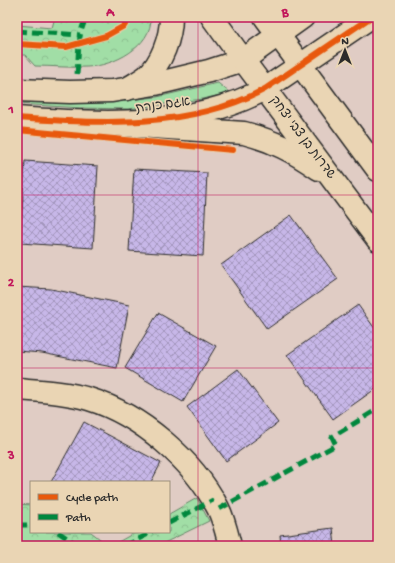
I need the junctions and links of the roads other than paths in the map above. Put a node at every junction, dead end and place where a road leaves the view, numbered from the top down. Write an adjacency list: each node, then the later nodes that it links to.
1 (172, 17): 9 (street)
2 (212, 17): 7 (street, שדרות בן צבי יצחק)
3 (265, 17): 6 (street)
4 (303, 17): 6 (street, אגם כנרת)
5 (372, 17): 8 (street, אגם כנרת)
6 (278, 34): 7 (street, אגם כנרת); 8 (street)
7 (243, 60): 9 (street, אגם כנרת); 10 (street, שדרות בן צבי יצחק)
8 (300, 66): 10 (street, אגם כנרת); 14 (street)
9 (127, 89): 11 (street, אגם כנרת)
10 (265, 89): 13 (street, אגם כנרת); 15 (street, שדרות בן צבי יצחק)
11 (17, 90)
12 (17, 118): 13 (street, אגם כנרת)
13 (93, 123): 15 (street)
14 (378, 170)
15 (331, 177): 16 (street, שדרות בן צבי יצחק)
16 (378, 240)
17 (17, 389): 18 (street)
18 (230, 546)

